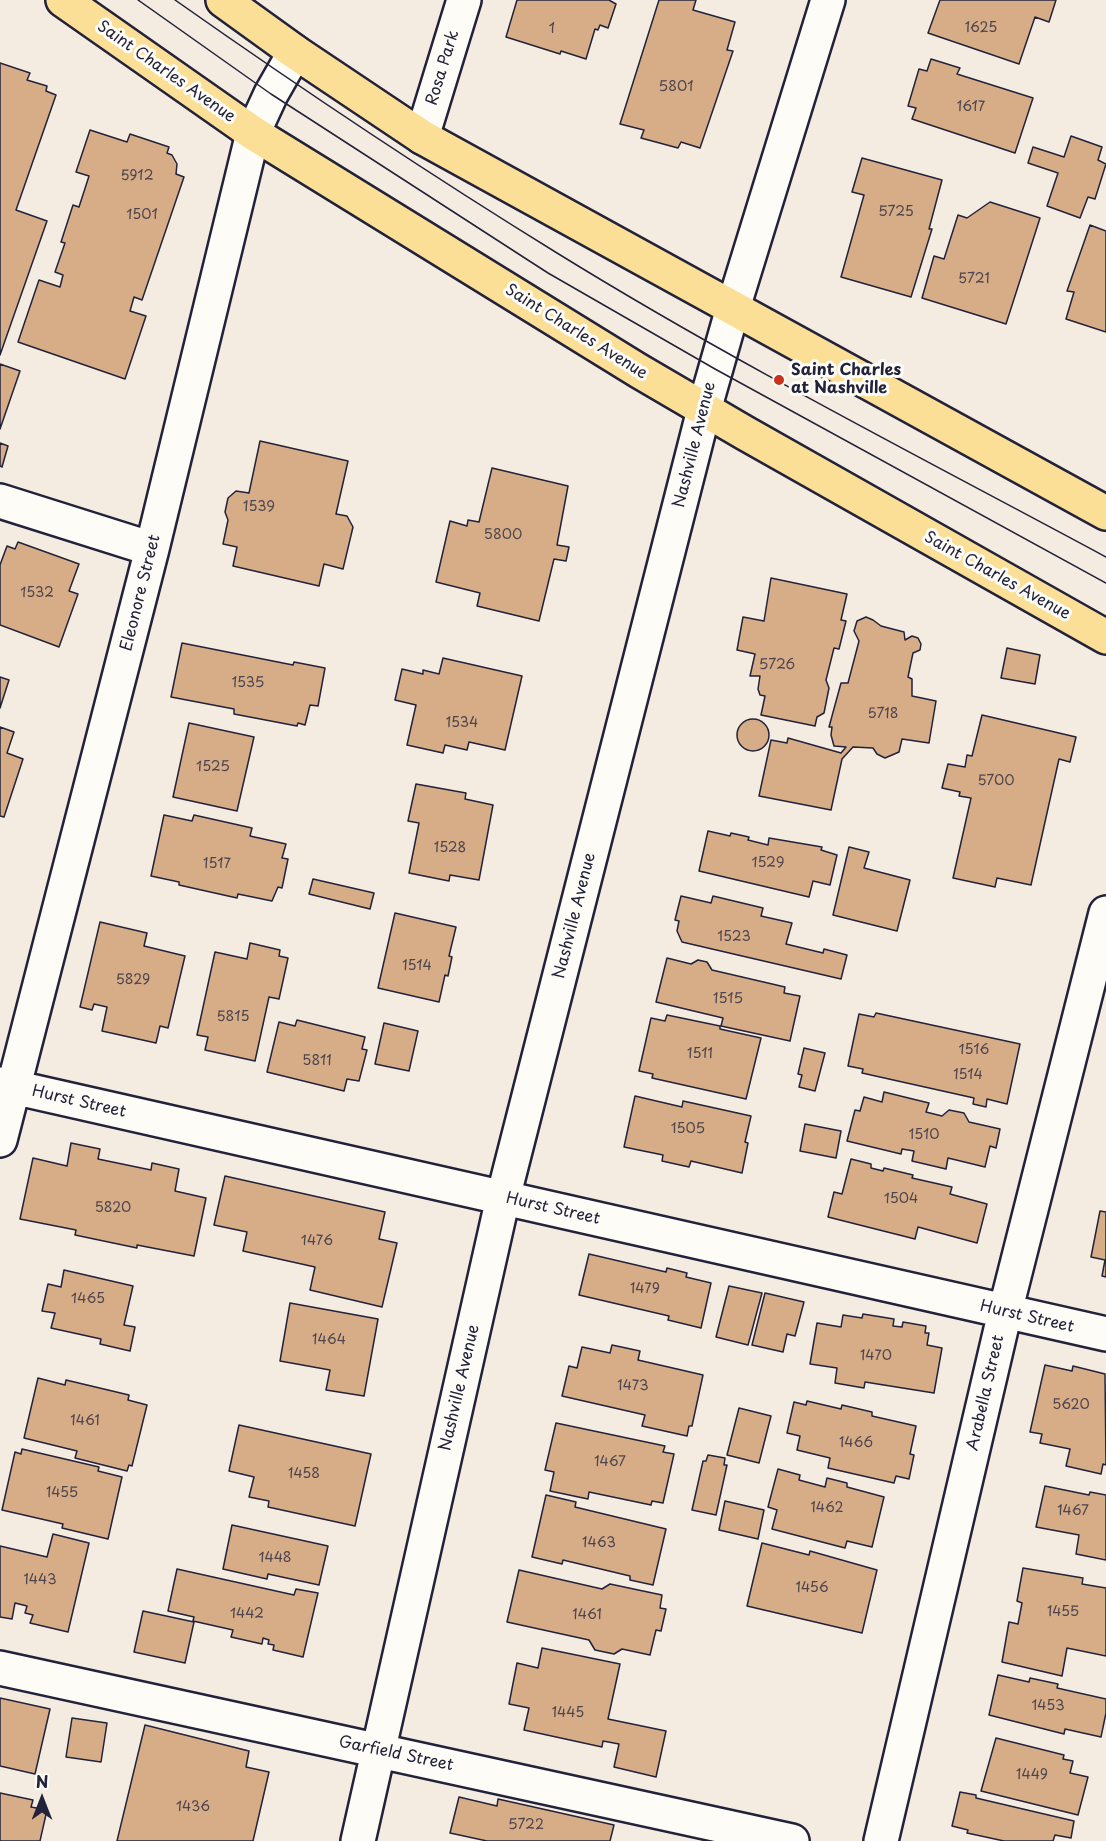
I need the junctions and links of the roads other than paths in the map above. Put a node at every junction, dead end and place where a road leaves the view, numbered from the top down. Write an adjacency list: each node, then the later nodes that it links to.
1 (63, 0): 6 (main road, Saint Charles Avenue)
2 (223, 0): 5 (main road)
3 (464, 0): 7 (street, Rosa Park)
4 (828, 0): 8 (street, Nashville Avenue)
5 (295, 52): 6 (street, Eleonore Street); 7 (main road)
6 (253, 133): 9 (main road, Saint Charles Avenue); 12 (street, Eleonore Street)
7 (422, 137): 8 (main road)
8 (733, 308): 9 (street, Nashville Avenue); 11 (main road)
9 (704, 410): 13 (main road, Saint Charles Avenue); 17 (street, Nashville Avenue)
10 (0, 501): 12 (street)
11 (1106, 513)
12 (152, 549): 15 (street, Eleonore Street)
13 (1106, 637)
14 (1106, 912): 18 (street, Arabella Street)
15 (7, 1086): 16 (street, Eleonore Street); 17 (street, Hurst Street)
16 (0, 1140)
17 (503, 1198): 18 (street, Hurst Street); 21 (street, Nashville Avenue)
18 (1005, 1312): 19 (street, Hurst Street); 24 (street, Arabella Street)
19 (1106, 1334)
20 (0, 1668): 21 (street, Garfield Street)
21 (379, 1750): 22 (street, Nashville Avenue); 23 (street, Garfield Street)
22 (358, 1841)
23 (792, 1841)
24 (882, 1841)

